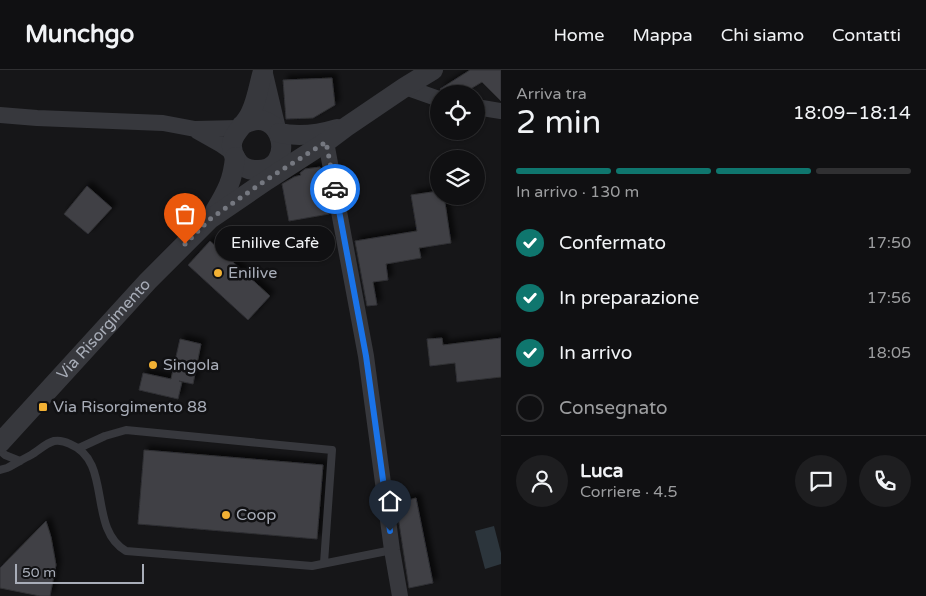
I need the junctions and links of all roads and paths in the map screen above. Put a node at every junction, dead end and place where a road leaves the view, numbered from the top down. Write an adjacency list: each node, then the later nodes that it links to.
1 (433, 70): 3 (street)
2 (263, 71): 8 (street); 11 (street)
3 (405, 87): 4 (street); 9 (street)
4 (430, 96)
5 (485, 108): 6 (street)
6 (501, 111)
7 (0, 114): 10 (street)
8 (240, 127): 10 (street); 11 (street); 13 (street)
9 (346, 127): 11 (street); 12 (street)
10 (195, 129): 13 (street)
11 (277, 131): 14 (street)
12 (326, 142): 14 (street); 21 (street)
13 (234, 155): 14 (street); 15 (street)
14 (271, 169): 15 (street)
15 (210, 219): 16 (street, Via Risorgimento)
16 (0, 444)
17 (79, 448): 19 (lane); 22 (lane); 22 (lane)
18 (0, 450): 19 (lane)
19 (20, 461): 20 (lane)
20 (0, 470)
21 (392, 550): 22 (lane); 23 (street)
22 (324, 563)
23 (400, 596)

